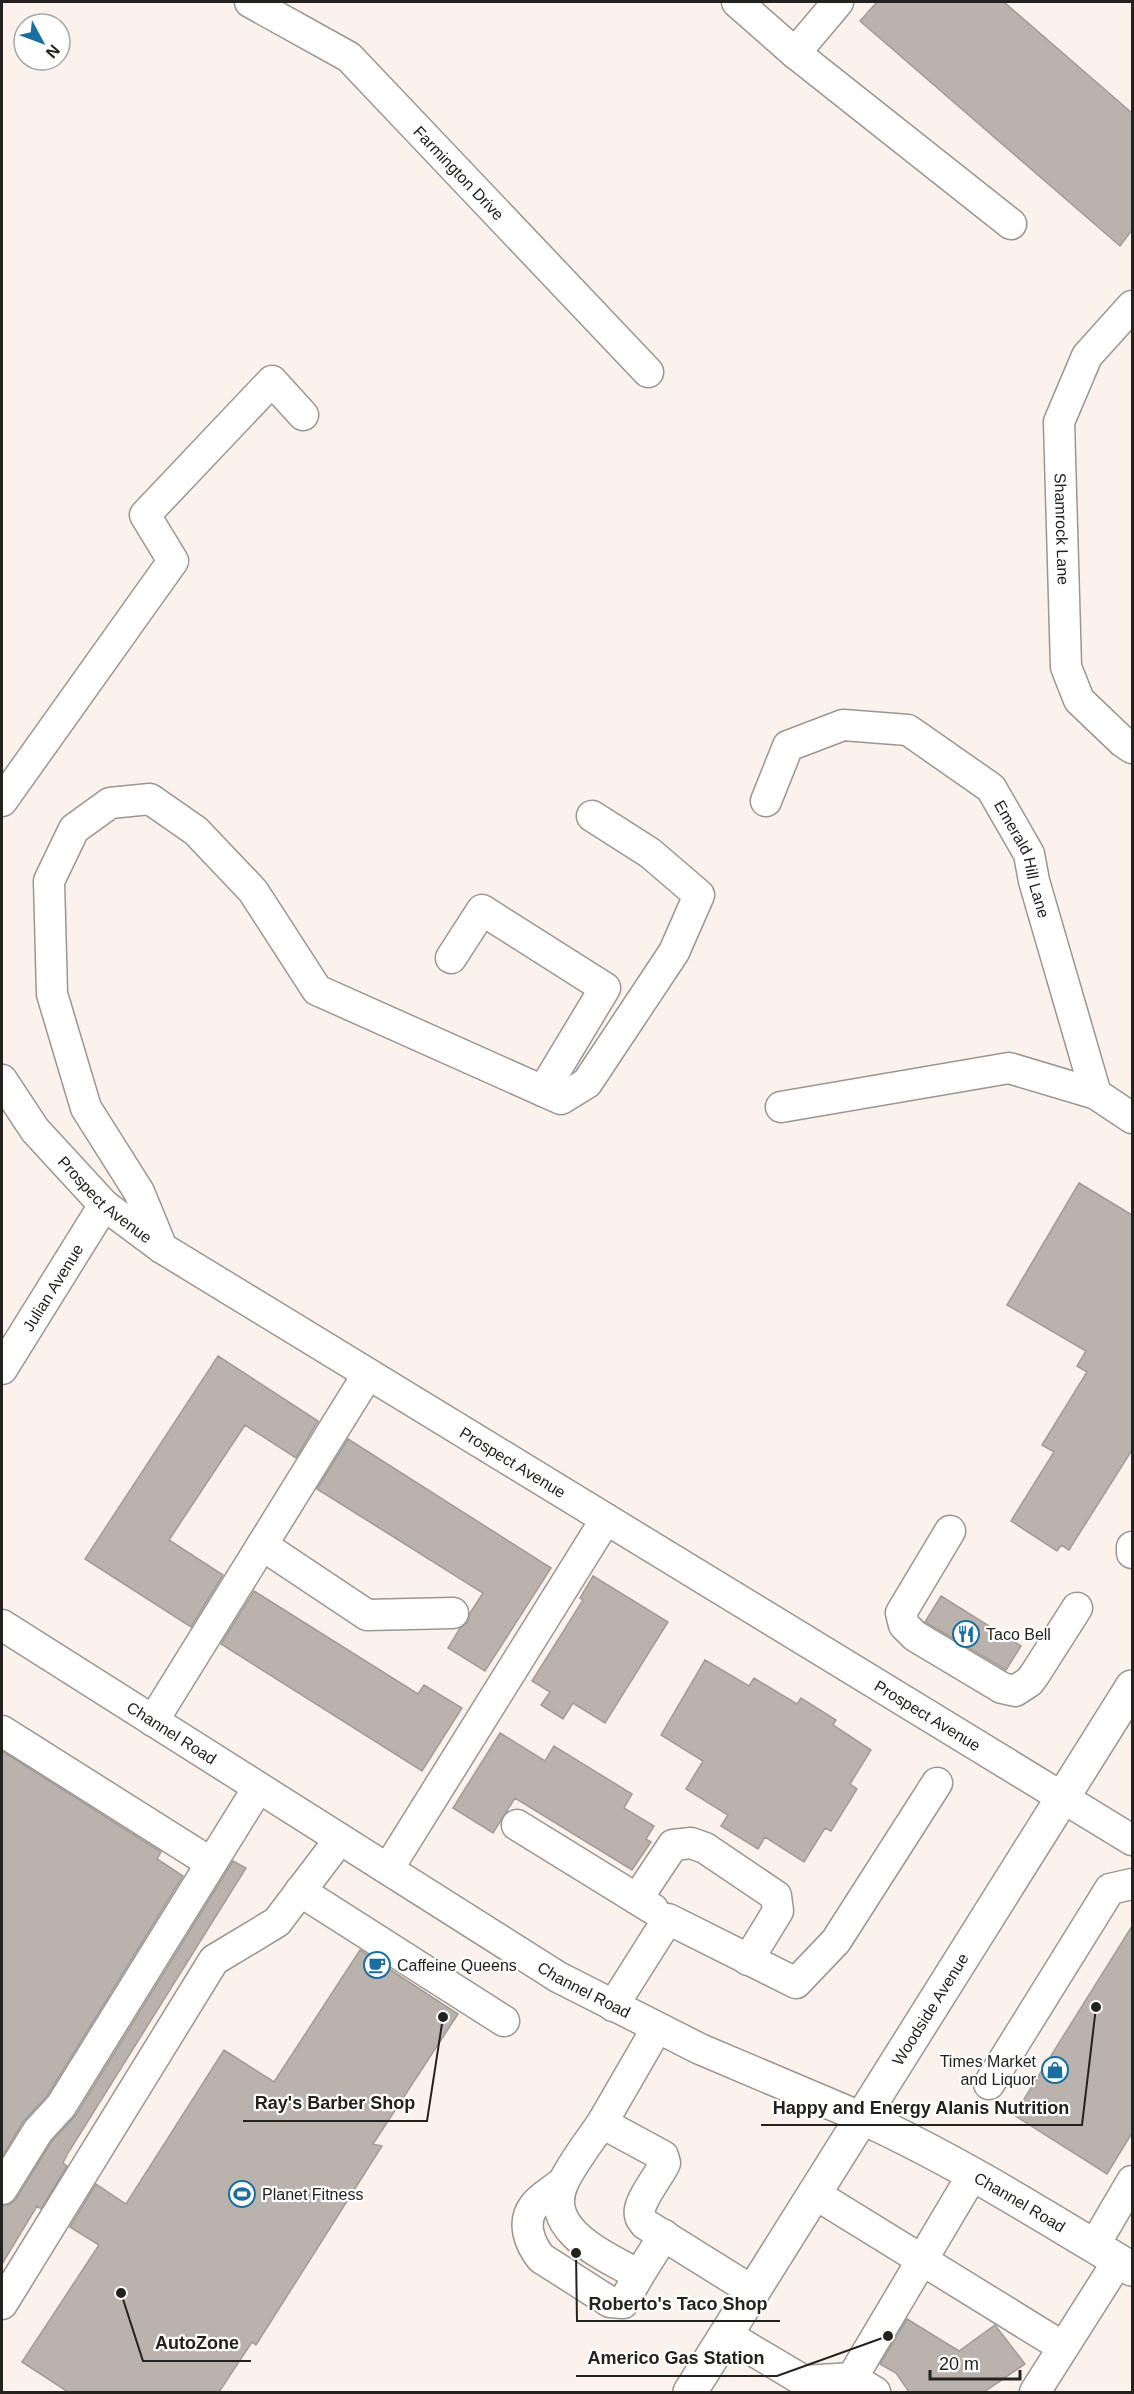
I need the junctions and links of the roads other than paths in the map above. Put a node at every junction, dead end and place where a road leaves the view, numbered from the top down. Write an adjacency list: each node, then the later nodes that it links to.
1 (250, 2): 7 (street, Farmington Drive)
2 (737, 2): 4 (street)
3 (838, 2): 4 (street)
4 (795, 53): 5 (street)
5 (1011, 224)
6 (1132, 306): 9 (street, Shamrock Lane)
7 (648, 372)
8 (303, 415): 10 (street)
9 (1132, 748)
10 (2, 801)
11 (766, 801): 16 (street, Emerald Hill Lane)
12 (592, 816): 15 (street)
13 (451, 957): 15 (street)
14 (2, 1080): 19 (street, Prospect Avenue)
15 (543, 1091): 20 (street)
16 (1096, 1094): 17 (street); 18 (street)
17 (781, 1107)
18 (1132, 1118)
19 (104, 1205): 20 (street, Prospect Avenue); 21 (street, Julian Avenue)
20 (162, 1248): 22 (street, Prospect Avenue)
21 (2, 1369)
22 (368, 1374): 23 (street, Prospect Avenue); 25 (street)
23 (606, 1519): 36 (street, Prospect Avenue); 41 (street)
24 (950, 1531): 28 (street)
25 (262, 1545): 29 (street); 32 (street)
26 (1132, 1547): 27 (street)
27 (1132, 1553)
28 (1077, 1608)
29 (453, 1613)
30 (2, 1625): 32 (street, Channel Road)
31 (1132, 1687): 36 (main road, Woodside Avenue)
32 (153, 1721): 35 (street, Channel Road)
33 (2, 1731): 40 (street)
34 (937, 1783): 46 (street)
35 (258, 1788): 38 (street, Channel Road); 40 (street)
36 (1064, 1797): 39 (street, Prospect Avenue); 51 (main road, Woodside Avenue)
37 (517, 1825): 44 (street)
38 (340, 1839): 41 (street, Channel Road); 43 (street)
39 (1132, 1840)
40 (211, 1863): 55 (street)
41 (388, 1869): 47 (street, Channel Road)
42 (1132, 1884): 50 (street)
43 (300, 1891): 48 (street); 63 (street)
44 (637, 1899): 45 (street); 46 (street)
45 (668, 1919): 46 (street); 47 (street)
46 (748, 1960)
47 (613, 2006): 49 (street, Channel Road)
48 (504, 2021)
49 (657, 2028): 51 (street, Channel Road); 52 (street)
50 (989, 2084)
51 (863, 2118): 53 (main road, Channel Road); 56 (main road, Woodside Avenue)
52 (602, 2123): 54 (street); 58 (street)
53 (973, 2174): 59 (main road, Channel Road); 60 (street)
54 (563, 2182): 61 (street); 61 (street)
55 (2, 2189)
56 (816, 2194): 60 (street); 62 (main road, Woodside Avenue)
57 (1129, 2194): 59 (street)
58 (664, 2235): 61 (street); 62 (street)
59 (1115, 2259): 65 (street)
60 (922, 2260): 65 (street); 66 (street)
61 (639, 2275)
62 (754, 2292): 64 (main road, Woodside Avenue)
63 (2, 2304)
64 (727, 2335): 66 (street); 67 (main road, Woodside Avenue)
65 (1064, 2347): 68 (street)
66 (863, 2385)
67 (690, 2392)
68 (1035, 2392)

